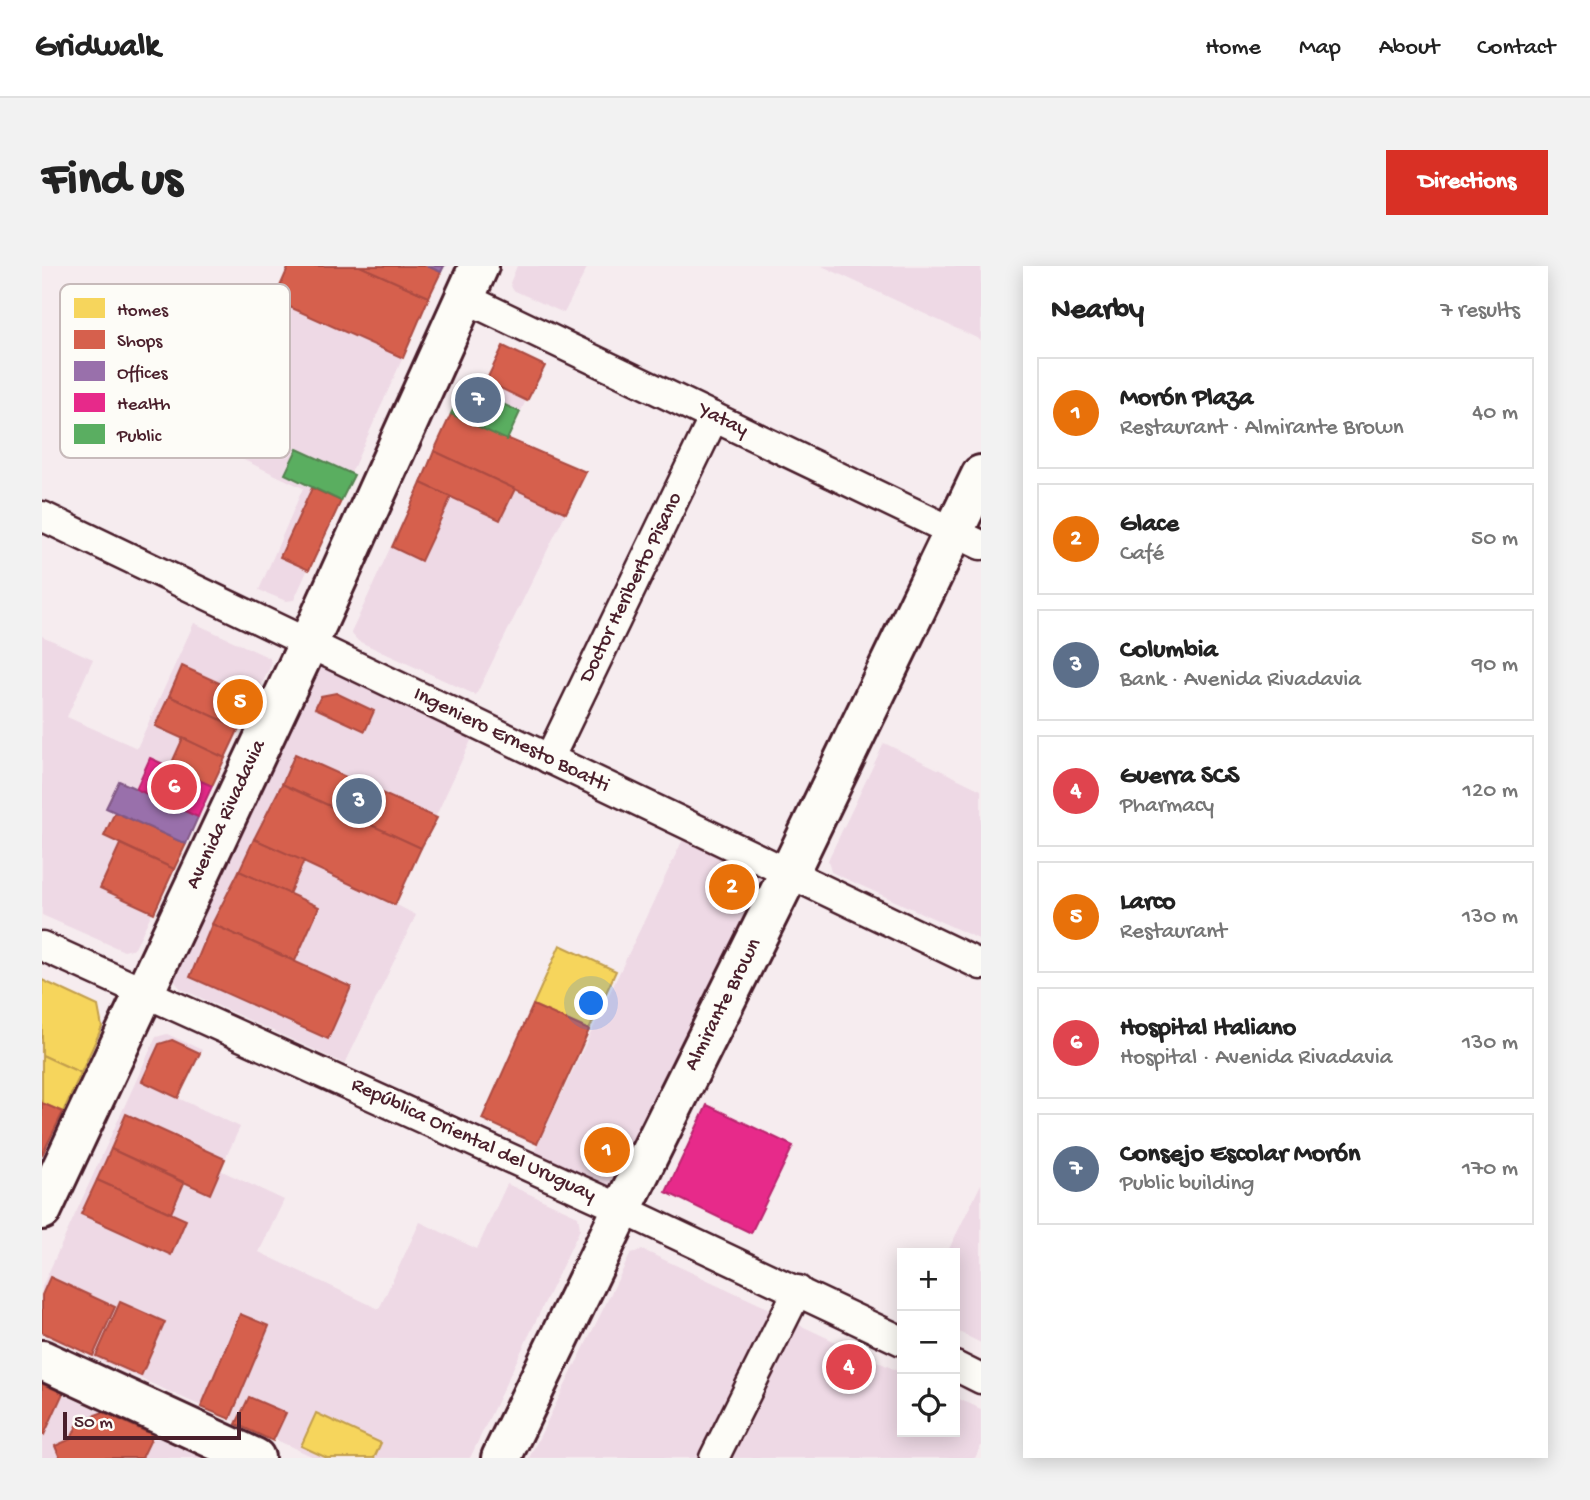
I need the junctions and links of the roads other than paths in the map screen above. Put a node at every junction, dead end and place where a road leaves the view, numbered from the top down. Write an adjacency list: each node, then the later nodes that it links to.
1 (472, 282): 2 (street, Yatay); 6 (street, Avenida Rivadavia)
2 (714, 417): 5 (street, Yatay); 7 (street, Doctor Heriberto Pisano)
3 (981, 475): 5 (street, Almirante Brown)
4 (42, 516): 6 (street, Ingeniero Ernesto Boatti)
5 (967, 538): 8 (street, Almirante Brown)
6 (308, 643): 7 (street, Ingeniero Ernesto Boatti); 11 (street, Avenida Rivadavia)
7 (549, 759): 8 (street, Ingeniero Ernesto Boatti)
8 (789, 873): 10 (street, Ingeniero Ernesto Boatti); 12 (street, Almirante Brown)
9 (42, 946): 11 (street, República Oriental del Uruguay)
10 (981, 965)
11 (145, 991): 12 (street, República Oriental del Uruguay); 13 (street, Avenida Rivadavia)
12 (622, 1209): 14 (street, República Oriental del Uruguay); 21 (street, Almirante Brown)
13 (42, 1210)
14 (798, 1290): 15 (street, República Oriental del Uruguay); 19 (street)
15 (897, 1339)
16 (42, 1360): 20 (street)
17 (960, 1368): 18 (street)
18 (981, 1379)
19 (717, 1451)
20 (256, 1458)
21 (500, 1458)

